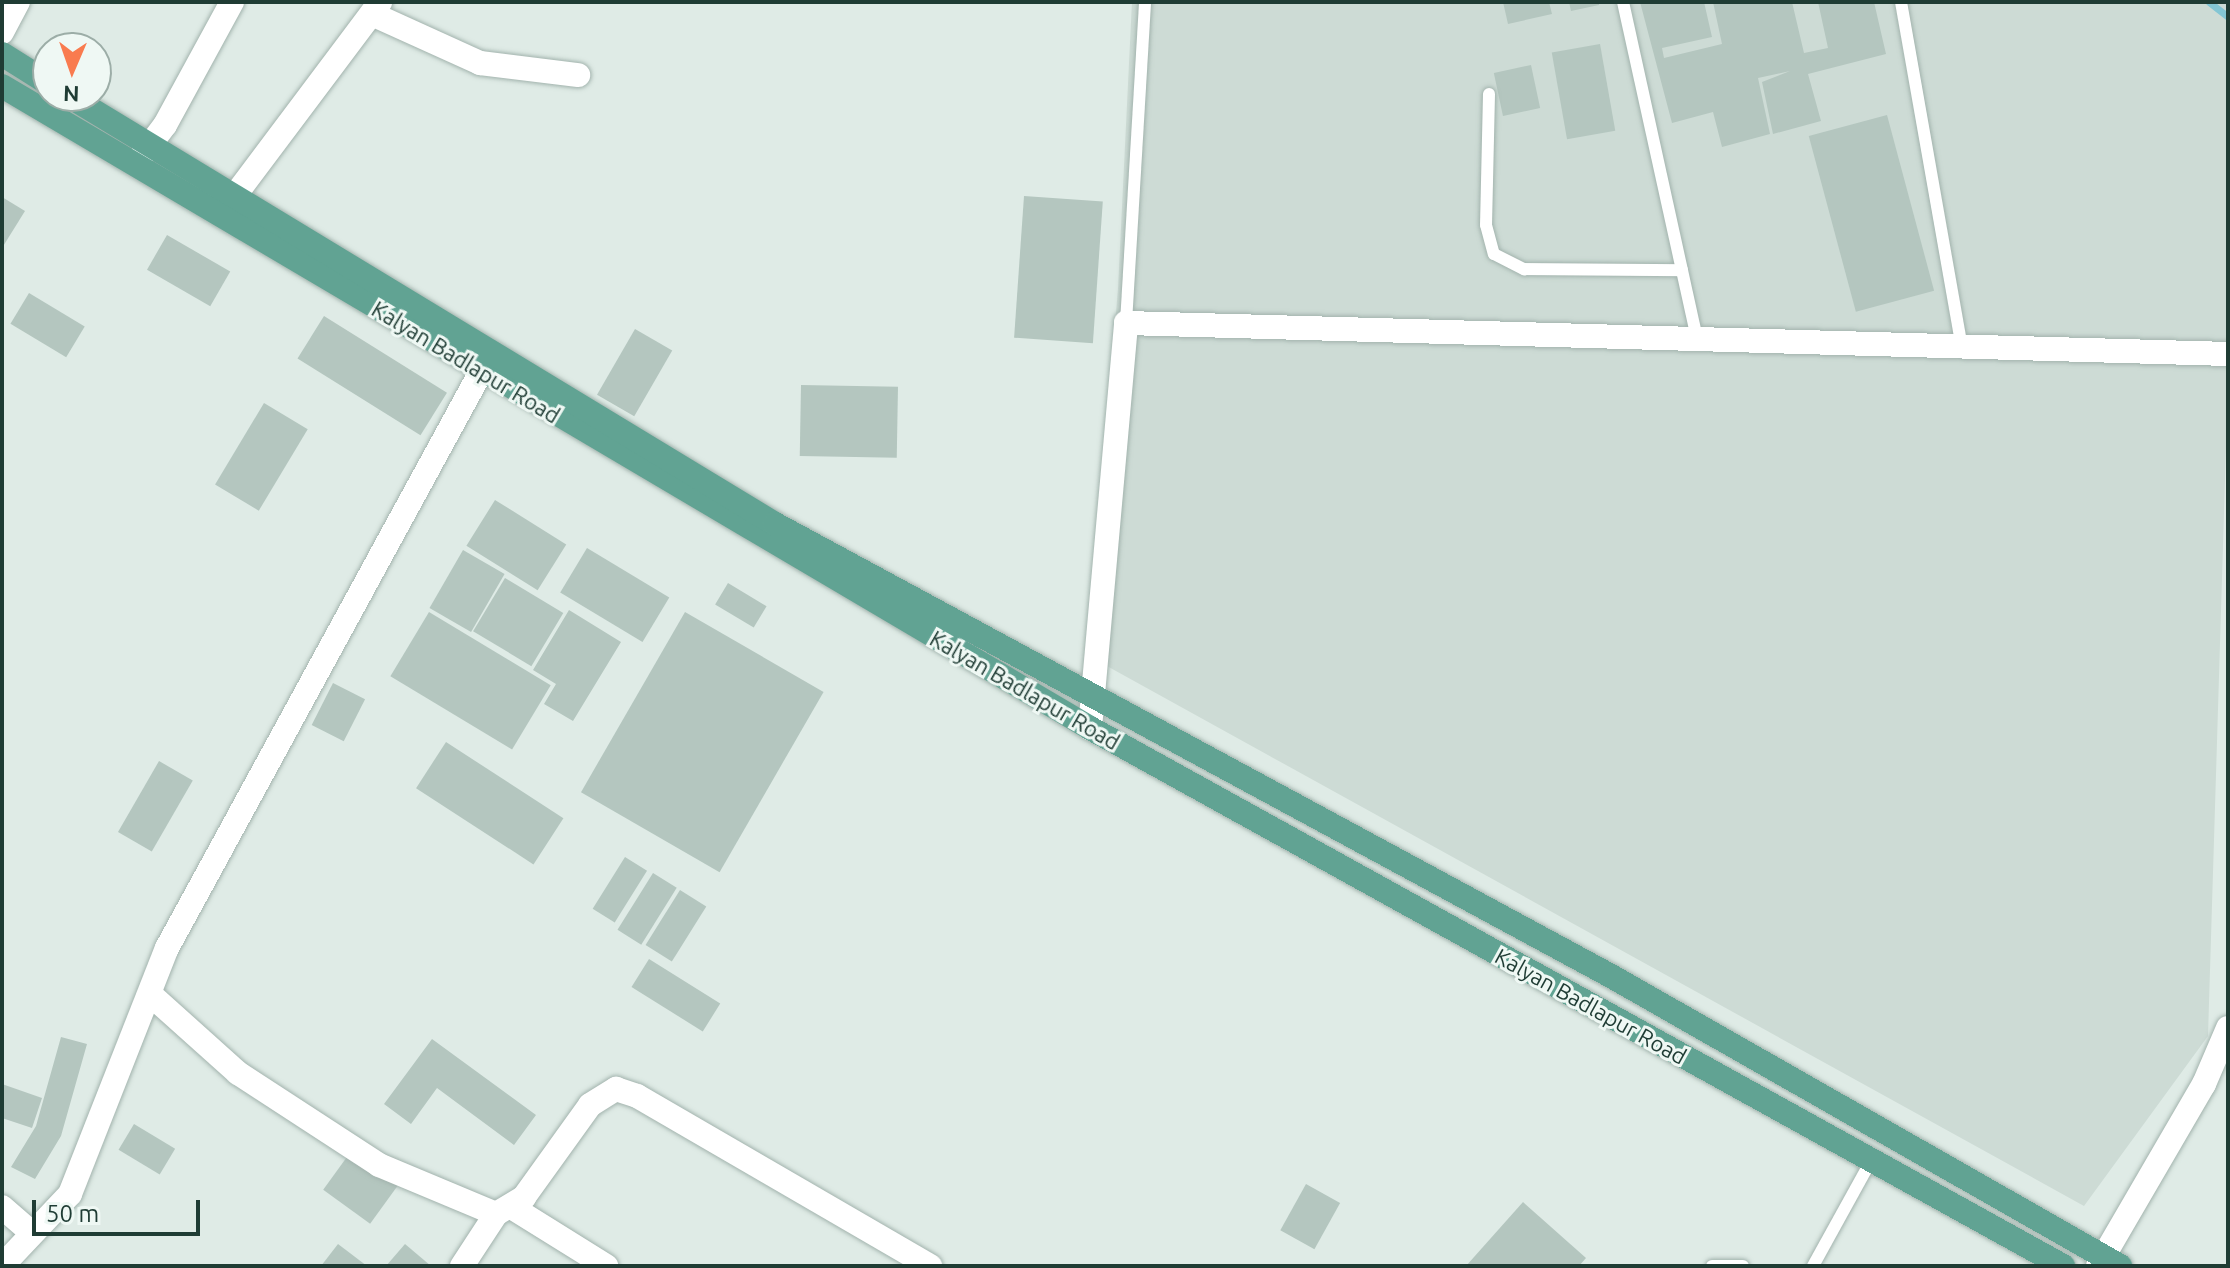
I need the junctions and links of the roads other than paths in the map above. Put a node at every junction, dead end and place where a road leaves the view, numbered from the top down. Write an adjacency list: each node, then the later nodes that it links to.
1 (18, 2): 7 (street)
2 (232, 2): 14 (street)
3 (1145, 2): 17 (lane)
4 (1623, 2): 16 (lane)
5 (1901, 2): 19 (lane)
6 (376, 8): 10 (street); 15 (street)
7 (2, 32)
8 (2, 54): 9 (main road)
9 (32, 73)
10 (578, 75)
11 (2, 86): 14 (main road, Kalyan Badlapur Road)
12 (1489, 94): 16 (lane)
13 (89, 112): 14 (main road, Kalyan Badlapur Road)
14 (142, 155): 15 (main road, Kalyan Badlapur Road); 21 (main road, Kalyan Badlapur Road)
15 (233, 198): 21 (main road, Kalyan Badlapur Road)
16 (1682, 270): 18 (lane)
17 (1126, 323): 18 (street); 22 (street)
18 (1697, 338): 19 (street)
19 (1961, 343): 20 (street)
20 (2228, 354)
21 (485, 364): 22 (main road, Kalyan Badlapur Road); 23 (main road, Kalyan Badlapur Road); 24 (street)
22 (1094, 697): 23 (street); 30 (main road, Kalyan Badlapur Road)
23 (1090, 728): 26 (main road, Kalyan Badlapur Road)
24 (151, 995): 28 (street); 29 (street)
25 (2228, 1028): 30 (street)
26 (1871, 1161): 37 (lane); 38 (main road, Kalyan Badlapur Road)
27 (2, 1207): 29 (street)
28 (504, 1211): 32 (street); 33 (street); 34 (street)
29 (32, 1233): 31 (street)
30 (2107, 1263)
31 (2, 1266)
32 (462, 1266)
33 (606, 1266)
34 (930, 1266)
35 (1712, 1266): 36 (lane)
36 (1743, 1266)
37 (1813, 1266)
38 (2063, 1266)

